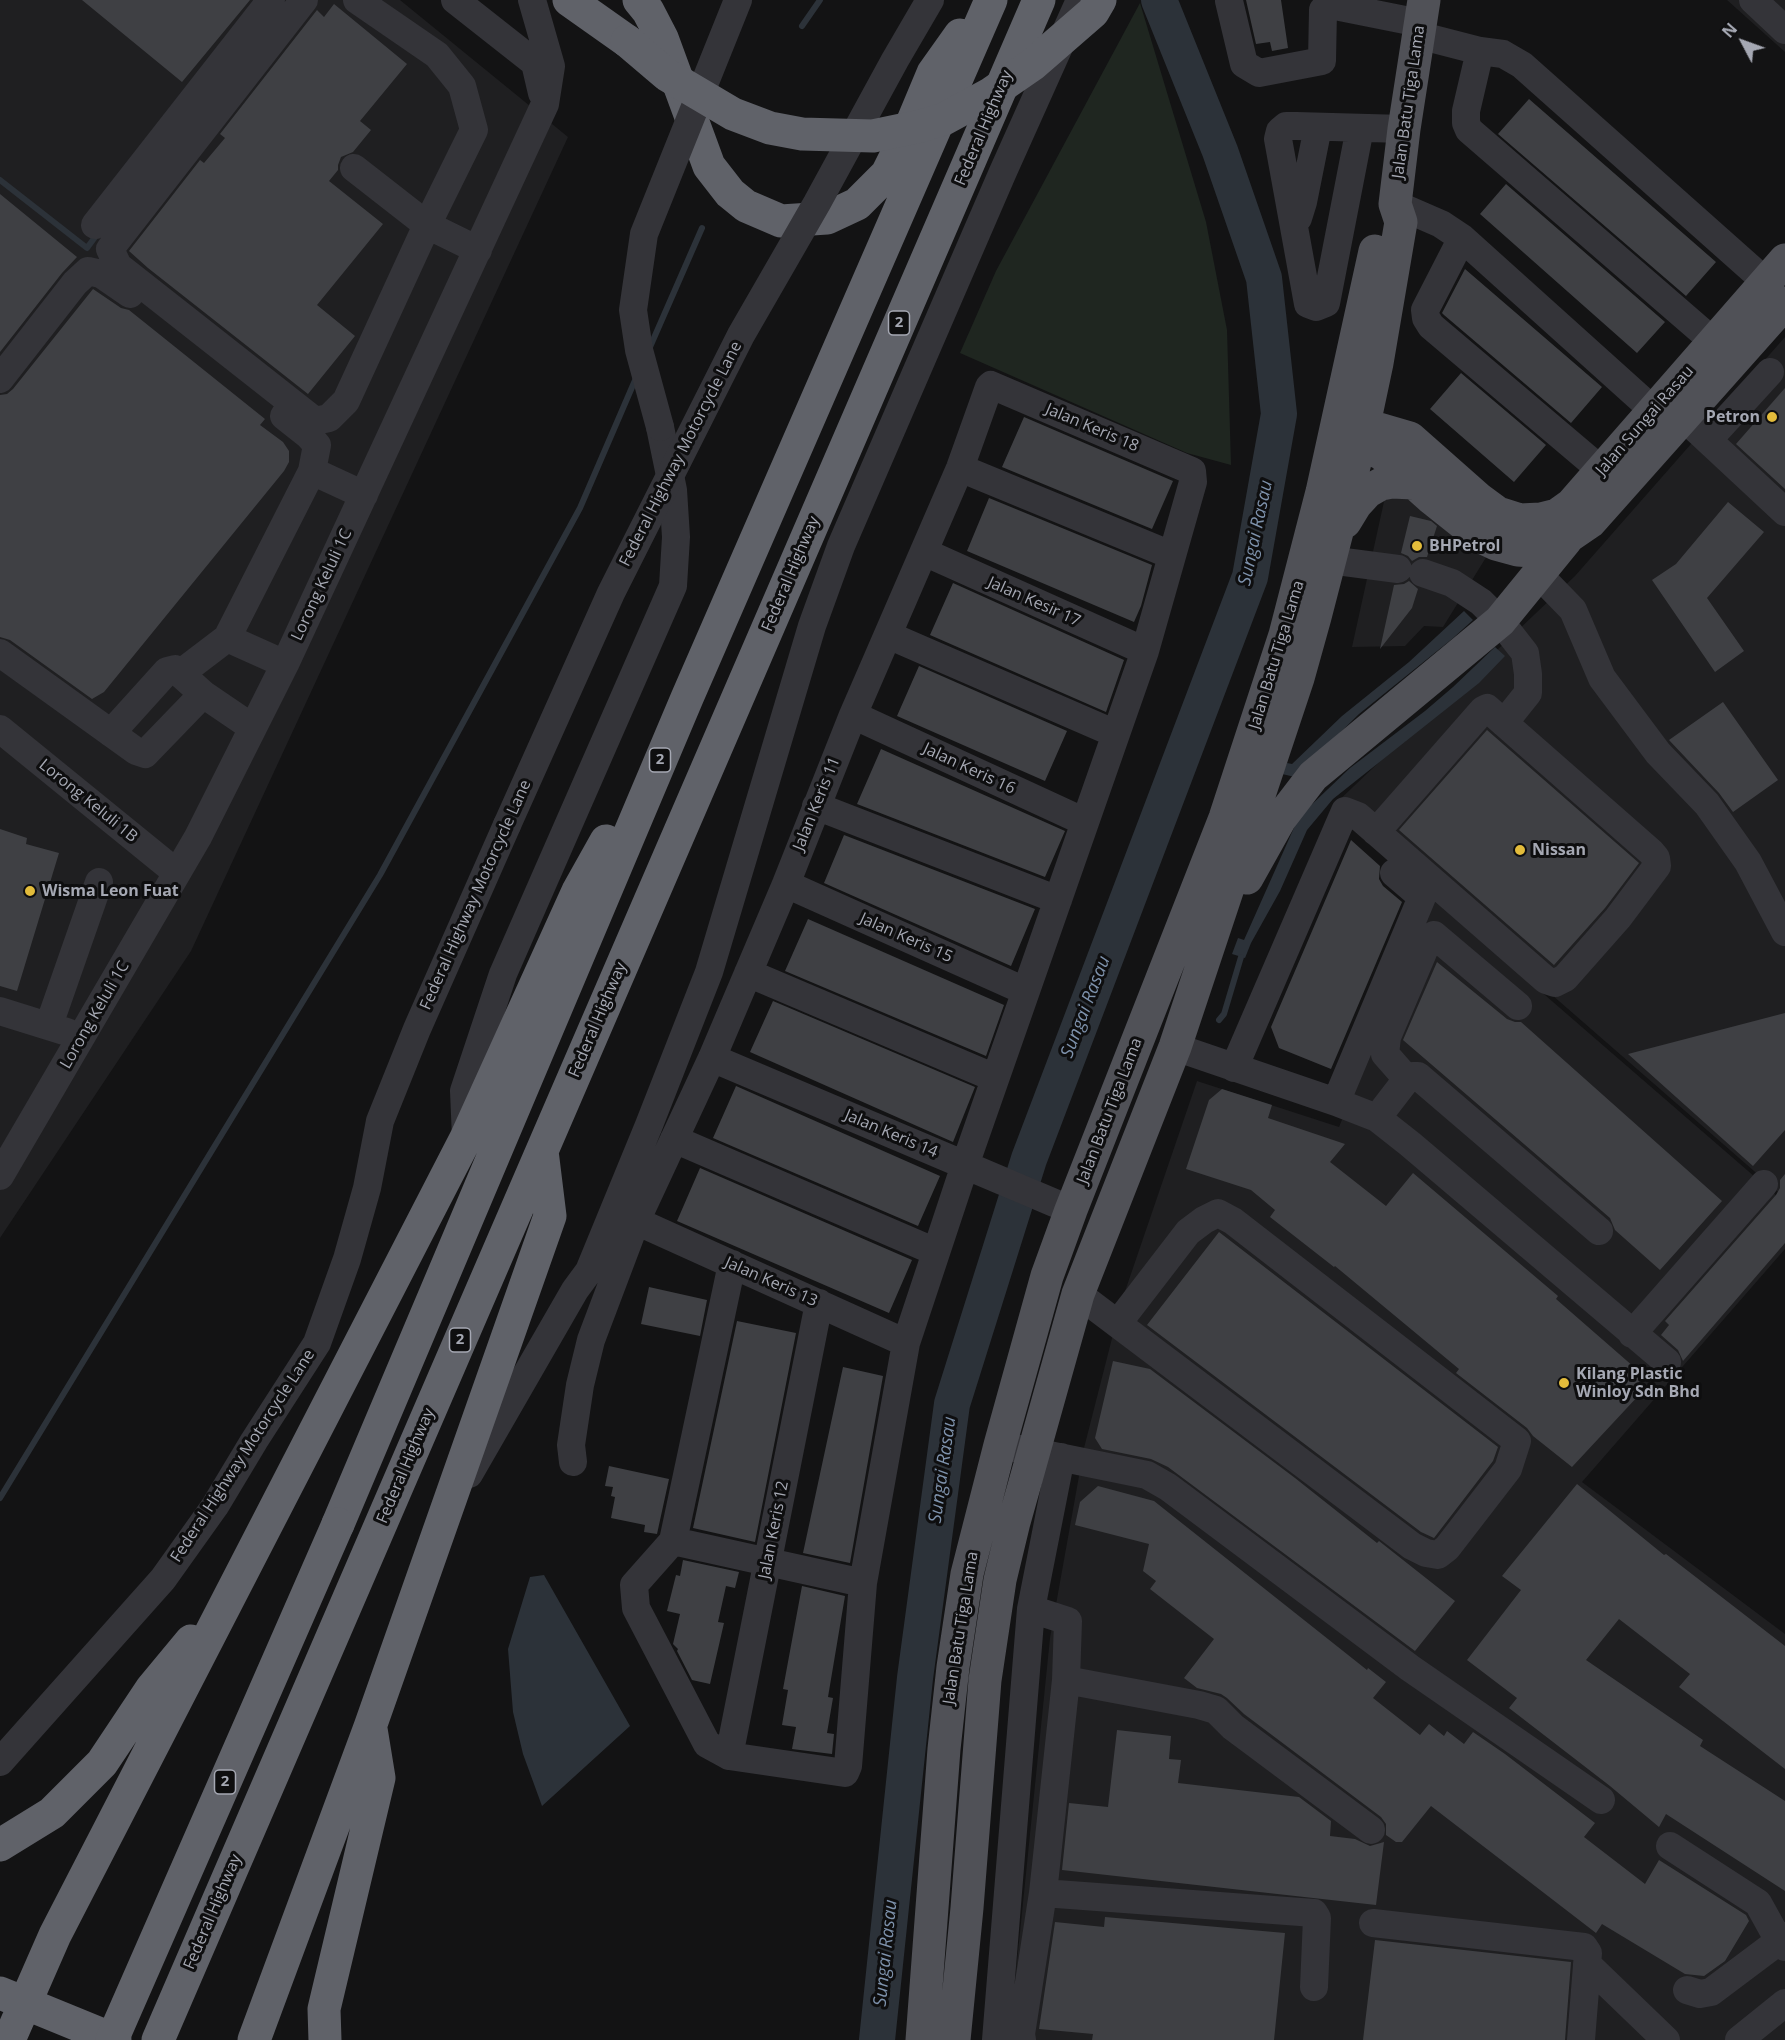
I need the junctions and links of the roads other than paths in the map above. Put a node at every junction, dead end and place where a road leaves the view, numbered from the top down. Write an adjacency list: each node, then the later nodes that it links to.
1 (271, 0): 28 (street)
2 (304, 0): 29 (street)
3 (357, 0): 29 (street)
4 (455, 0): 23 (street)
5 (532, 0): 23 (street, Lorong Keluli 1C)
6 (569, 0): 21 (highway)
7 (585, 0): 21 (highway)
8 (639, 0): 11 (highway)
9 (738, 0): 91 (street, bridge)
10 (930, 0): 107 (street, Federal Highway Motorcycle Lane, bridge)
11 (984, 0)
12 (991, 0): 61 (highway, 2)
13 (1039, 0): 93 (highway, Federal Highway / 2)
14 (1080, 0): 113 (street)
15 (1100, 0): 21 (highway, bridge)
16 (1229, 0): 18 (street)
17 (1753, 0): 20 (street)
18 (1372, 7): 19 (street)
19 (1421, 19): 22 (street); 25 (main road, Jalan Batu Tiga Lama)
20 (1785, 30)
21 (627, 41)
22 (1480, 51): 32 (street); 33 (street)
23 (545, 104): 31 (street, Lorong Keluli 1C)
24 (1360, 128): 24 (street); 25 (street)
25 (1404, 129): 27 (main road, Jalan Batu Tiga Lama)
26 (354, 168): 29 (street)
27 (1395, 204): 30 (street); 34 (main road, Jalan Batu Tiga Lama); 39 (main road, Jalan Batu Tiga Lama)
28 (95, 225)
29 (427, 225): 31 (street)
30 (1462, 238): 38 (street); 43 (street)
31 (478, 250): 46 (street, Lorong Keluli 1C)
32 (1779, 282): 33 (main road, Jalan Sungai Rasau); 38 (main road, Jalan Sungai Rasau)
33 (1714, 342): 38 (main road, Jalan Sungai Rasau)
34 (1377, 363): 39 (main road, Jalan Batu Tiga Lama); 40 (main road)
35 (1770, 372): 41 (street)
36 (0, 379): 44 (street)
37 (991, 385): 42 (street, Jalan Keris 11); 51 (street, Jalan Keris 18)
38 (1668, 414): 41 (street); 43 (main road, Jalan Sungai Rasau); 48 (main road, Jalan Sungai Rasau)
39 (1349, 430): 40 (main road); 45 (main road); 49 (main road, Jalan Batu Tiga Lama); 97 (main road, Jalan Batu Tiga Lama)
40 (1410, 438): 43 (main road, Jalan Sungai Rasau)
41 (1708, 440): 47 (street)
42 (960, 468): 50 (street, Jalan Keris 11); 51 (street)
43 (1601, 470)
44 (312, 471): 46 (street); 55 (street)
45 (1414, 483): 48 (main road); 49 (main road)
46 (364, 495): 58 (street, Lorong Keluli 1C)
47 (1785, 512)
48 (1566, 540): 52 (main road)
49 (1333, 548): 53 (street); 77 (main road, Jalan Batu Tiga Lama)
50 (924, 552): 54 (street, Jalan Keris 11); 56 (street, Jalan Kesir 17)
51 (1171, 555): 56 (street)
52 (1539, 575): 53 (main road); 76 (street)
53 (1500, 621): 63 (street); 77 (main road)
54 (888, 634): 62 (street, Jalan Keris 11); 67 (street)
55 (227, 638): 58 (street); 59 (street)
56 (1145, 651): 67 (street)
57 (0, 653): 66 (street)
58 (285, 664): 64 (street, Lorong Keluli 1C)
59 (181, 673): 60 (street); 66 (street)
60 (203, 694): 64 (street); 66 (street)
61 (687, 698): 91 (highway); 137 (highway, 2, bridge)
62 (853, 715): 68 (street, Jalan Keris 11); 69 (street, Jalan Keris 16)
63 (1504, 723): 71 (street); 71 (street)
64 (253, 728): 72 (street, Lorong Keluli 1C)
65 (0, 729): 72 (street, Lorong Keluli 1B)
66 (111, 733)
67 (1116, 734): 69 (street)
68 (816, 806): 74 (street, Jalan Keris 11); 75 (street)
69 (1085, 822): 75 (street)
70 (1339, 824): 71 (street); 86 (street); 89 (street)
71 (1376, 832)
72 (177, 873): 83 (street, Lorong Keluli 1C)
73 (99, 882): 82 (street)
74 (786, 884): 78 (street, Jalan Keris 11); 79 (street, Jalan Keris 15)
75 (1058, 900): 79 (street)
76 (1785, 932)
77 (1209, 948): 84 (main road, Jalan Batu Tiga Lama)
78 (748, 973): 85 (street, Jalan Keris 11); 87 (street)
79 (1025, 991): 87 (street)
80 (1518, 1006): 88 (street)
81 (0, 1011): 82 (street)
82 (49, 1025): 83 (street)
83 (82, 1038): 95 (street, Lorong Keluli 1C)
84 (1176, 1047): 86 (street); 102 (main road, Jalan Batu Tiga Lama)
85 (712, 1058): 92 (street, Jalan Keris 11); 94 (street, Jalan Keris 14)
86 (1234, 1068): 89 (street)
87 (995, 1078): 94 (street)
88 (1407, 1079): 90 (street); 99 (street)
89 (1336, 1102): 90 (street)
90 (1377, 1118): 105 (street)
91 (466, 1138): 109 (highway)
92 (674, 1139): 98 (street, Jalan Keris 11); 100 (street)
93 (542, 1149): 113 (highway); 138 (highway, Federal Highway / 2)
94 (975, 1170): 97 (street, Jalan Keris 14); 100 (street)
95 (0, 1176)
96 (1764, 1184): 105 (street)
97 (1071, 1210): 110 (main road, Jalan Batu Tiga Lama)
98 (636, 1221): 101 (street, Jalan Keris 13); 112 (street, Jalan Keris 11)
99 (1599, 1231)
100 (936, 1252): 106 (street)
101 (732, 1264): 103 (street, Jalan Keris 13); 114 (street)
102 (1078, 1294): 104 (street); 111 (main road, Jalan Batu Tiga Lama)
103 (819, 1303): 106 (street, Jalan Keris 13); 115 (street, Jalan Keris 12)
104 (1118, 1323): 104 (street)
105 (1632, 1334): 108 (street)
106 (906, 1342): 116 (street)
107 (317, 1343): 109 (street); 122 (street, Federal Highway Motorcycle Lane)
108 (1667, 1362)
109 (326, 1409): 117 (highway)
110 (1000, 1445): 111 (street); 141 (main road, Jalan Batu Tiga Lama)
111 (1047, 1455): 118 (street); 123 (street); 142 (main road, Jalan Batu Tiga Lama)
112 (573, 1462)
113 (443, 1520): 120 (highway)
114 (673, 1541): 115 (street); 121 (street)
115 (767, 1562): 116 (street); 121 (street, Jalan Keris 12)
116 (863, 1583): 121 (street)
117 (232, 1592): 125 (highway); 133 (highway)
118 (1031, 1610): 119 (street); 143 (street)
119 (1066, 1680): 124 (street); 127 (street)
120 (370, 1727): 139 (highway); 140 (highway)
121 (729, 1756)
122 (0, 1762)
123 (1601, 1800)
124 (1371, 1830)
125 (0, 1845)
126 (1670, 1846): 129 (street)
127 (1042, 1893): 131 (street); 144 (street)
128 (1373, 1923): 130 (street)
129 (1783, 1941): 132 (street)
130 (1587, 1964): 135 (street); 145 (street)
131 (1314, 1987)
132 (1687, 1990)
133 (12, 1998): 136 (highway); 137 (highway)
134 (1785, 2004): 146 (street)
135 (1654, 2036)
136 (9, 2040)
137 (114, 2040)
138 (158, 2040)
139 (254, 2040)
140 (325, 2040)
141 (922, 2040)
142 (954, 2040)
143 (996, 2040)
144 (1022, 2040)
145 (1581, 2040)
146 (1740, 2040)

